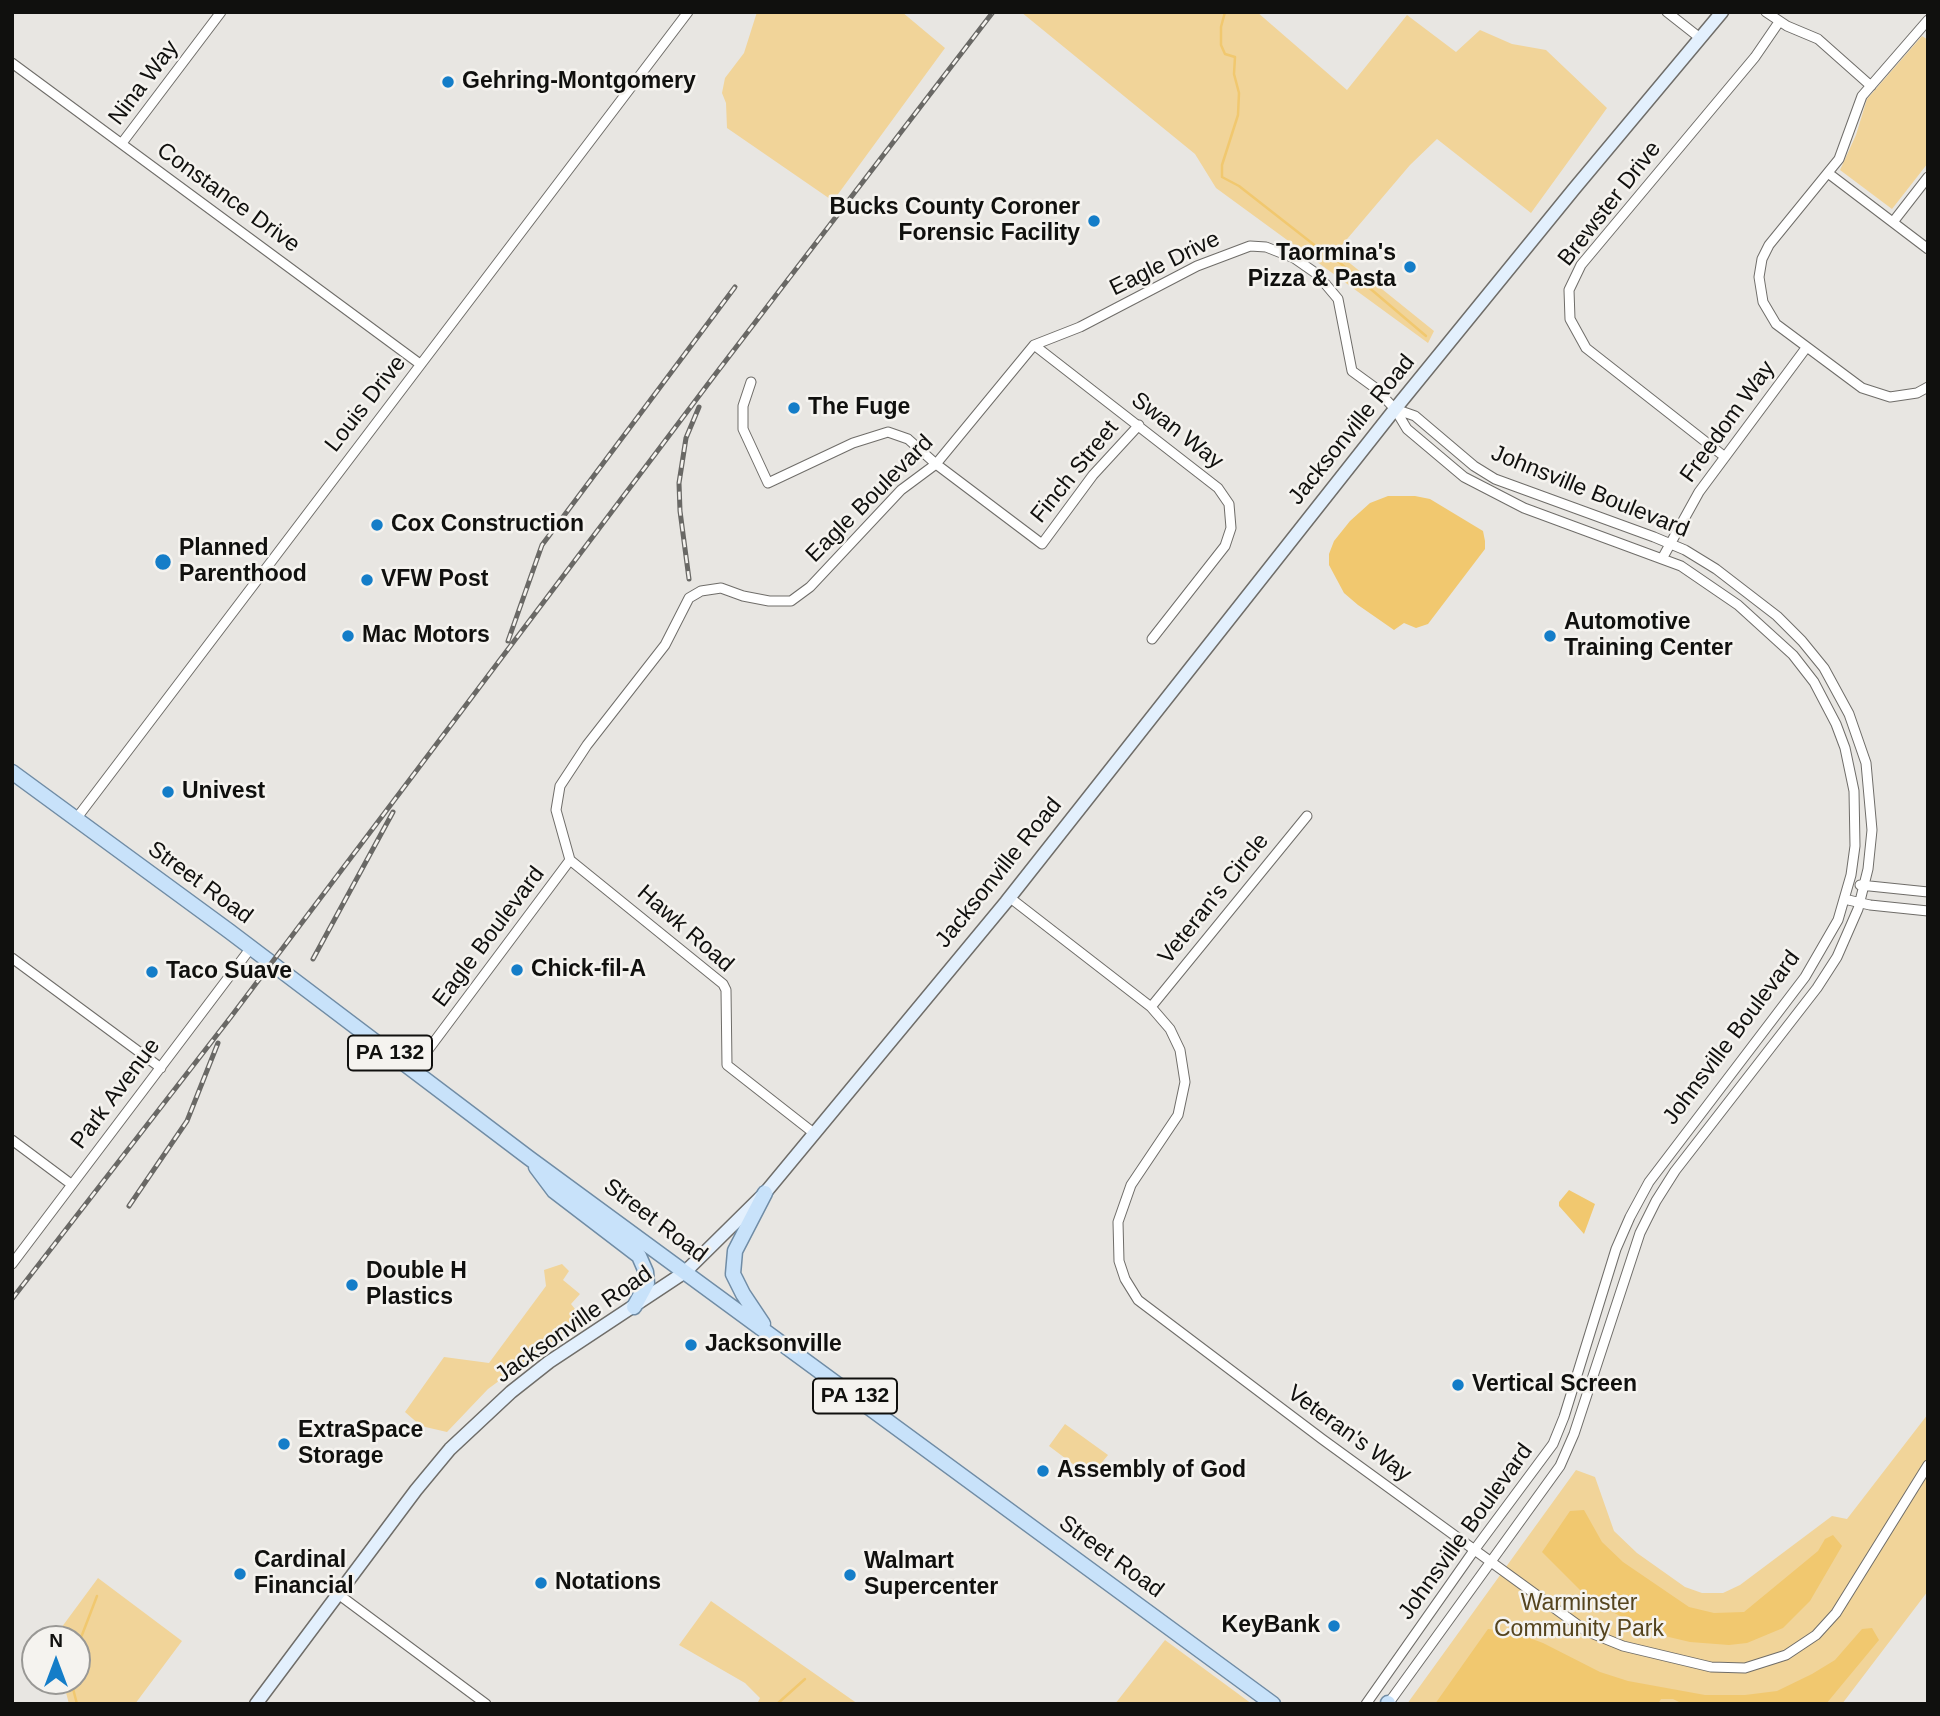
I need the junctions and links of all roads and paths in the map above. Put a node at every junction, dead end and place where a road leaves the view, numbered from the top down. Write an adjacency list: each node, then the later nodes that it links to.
1 (221, 12): 12 (street, Nina Way)
2 (688, 12): 19 (street, Louis Drive)
3 (1667, 12): 9 (street)
4 (1722, 12): 9 (main road, Jacksonville Road)
5 (1766, 12): 7 (street)
6 (1928, 20): 8 (street)
7 (1779, 22): 11 (street); 24 (street, Brewster Drive)
8 (1924, 31): 11 (street)
9 (1700, 38): 22 (main road, Jacksonville Road)
10 (12, 63): 12 (street, Constance Drive)
11 (1871, 86): 13 (street)
12 (122, 143): 19 (street, Constance Drive)
13 (1828, 173): 15 (street); 18 (street)
14 (1928, 177): 15 (street)
15 (1893, 222): 16 (street)
16 (1928, 249)
17 (1034, 345): 22 (street, Eagle Drive); 23 (street, Swan Way); 25 (street, Eagle Boulevard)
18 (1806, 348): 21 (street); 24 (street, Freedom Way)
19 (420, 364): 31 (street, Louis Drive)
20 (751, 382): 25 (street)
21 (1928, 387)
22 (1395, 409): 26 (street, Johnsville Boulevard); 27 (street, Johnsville Boulevard); 36 (main road, Jacksonville Road)
23 (1139, 425): 25 (street, Finch Street); 28 (street, Swan Way)
24 (1725, 457): 26 (street, Freedom Way)
25 (936, 464): 32 (street, Eagle Boulevard)
26 (1671, 543): 27 (street, Freedom Way); 34 (street, Johnsville Boulevard)
27 (1663, 558): 33 (street, Johnsville Boulevard)
28 (1152, 639)
29 (12, 772): 31 (main road, Street Road / PA 132)
30 (1307, 816): 42 (street, Veteran's Circle)
31 (76, 819): 40 (main road, Street Road / PA 132)
32 (570, 860): 44 (street, Eagle Boulevard); 45 (street, Hawk Road)
33 (1849, 882): 34 (street); 37 (street, Johnsville Boulevard)
34 (1864, 887): 35 (street); 38 (street, Johnsville Boulevard)
35 (1928, 892)
36 (1009, 897): 42 (street, Veteran's Way); 45 (main road, Jacksonville Road)
37 (1844, 899): 38 (street); 55 (street, Johnsville Boulevard)
38 (1860, 903): 39 (street); 56 (street, Johnsville Boulevard)
39 (1928, 911)
40 (250, 948): 43 (street, Park Avenue); 44 (main road, Street Road / PA 132)
41 (12, 958): 43 (street)
42 (1151, 1007): 55 (street, Veteran's Way)
43 (161, 1068): 48 (street, Park Avenue)
44 (413, 1070): 47 (main road, Street Road / PA 132)
45 (815, 1134): 49 (main road, Jacksonville Road)
46 (12, 1140): 48 (street)
47 (529, 1158): 51 (main road, Street Road / PA 132); 52 (main road)
48 (71, 1184): 50 (street, Park Avenue)
49 (765, 1193): 51 (main road, Jacksonville Road); 53 (main road)
50 (12, 1264)
51 (685, 1272): 52 (main road, Jacksonville Road); 53 (main road, Street Road / PA 132)
52 (634, 1307): 57 (main road, Jacksonville Road)
53 (770, 1334): 60 (main road, Street Road / PA 132)
54 (1928, 1465): 56 (street, Veteran's Way)
55 (1475, 1549): 56 (street, Veteran's Way); 61 (street, Johnsville Boulevard)
56 (1490, 1561): 62 (street, Johnsville Boulevard)
57 (338, 1594): 58 (main road, Jacksonville Road); 59 (street)
58 (256, 1704)
59 (486, 1704)
60 (1273, 1704)
61 (1366, 1704)
62 (1388, 1704)

